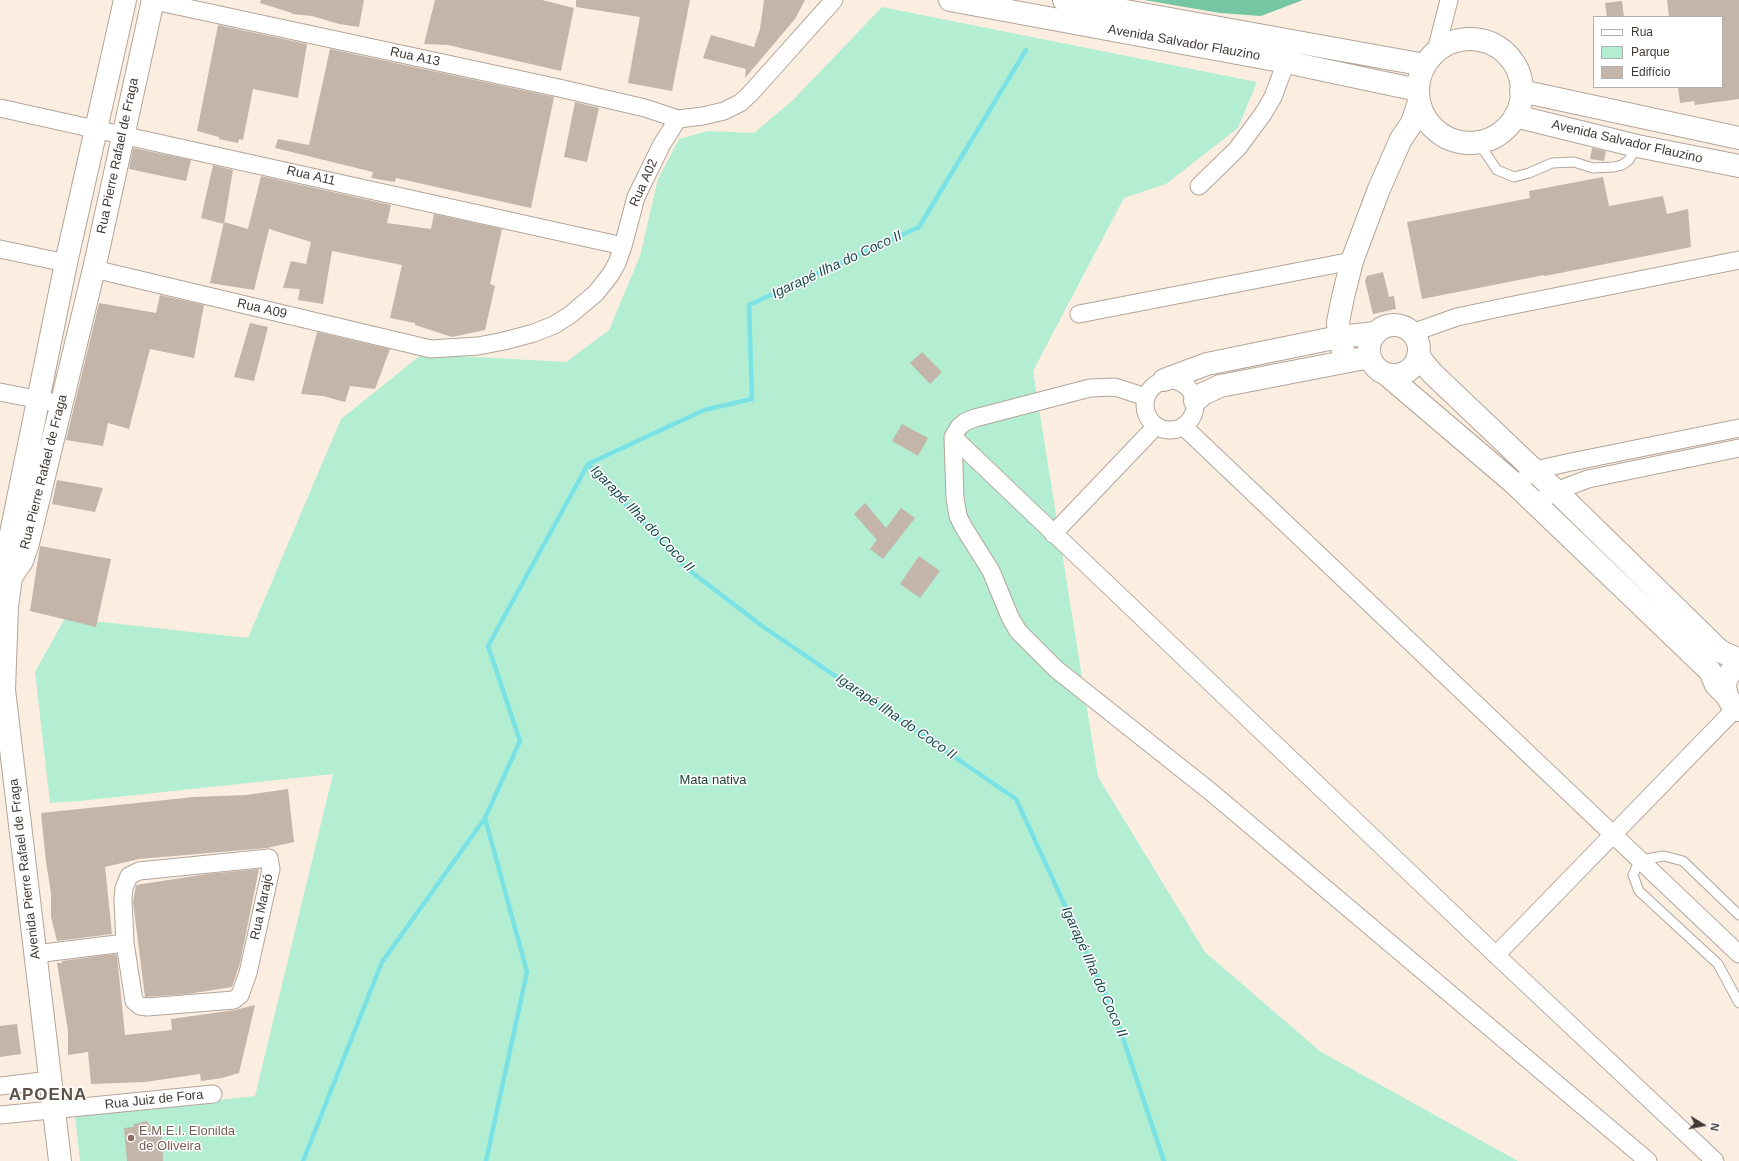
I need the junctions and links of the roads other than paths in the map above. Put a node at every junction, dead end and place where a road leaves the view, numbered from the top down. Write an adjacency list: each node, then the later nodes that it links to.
1 (125, 0): 14 (street, Rua Pierre Rafael de Fraga)
2 (152, 0): 13 (street, Rua A13); 15 (street, Rua Pierre Rafael de Fraga)
3 (834, 0): 13 (street)
4 (950, 0): 8 (street, Avenida Salvador Flauzino)
5 (1064, 0): 7 (street, Avenida Salvador Flauzino)
6 (1449, 0): 7 (street)
7 (1431, 58): 9 (street); 10 (street)
8 (1286, 62): 10 (street, Avenida Salvador Flauzino); 20 (street)
9 (1522, 91): 12 (street); 16 (street, Avenida Salvador Flauzino)
10 (1419, 96): 17 (street); 24 (street)
11 (0, 108): 14 (street, Rua A11)
12 (1515, 116): 17 (street); 18 (street, Avenida Salvador Flauzino)
13 (678, 119): 21 (street, Rua A02)
14 (96, 128): 15 (street, Rua A11); 25 (street, Rua Pierre Rafael de Fraga)
15 (123, 134): 21 (street, Rua A11); 26 (street, Rua Pierre Rafael de Fraga)
16 (1739, 138)
17 (1478, 142): 18 (lane)
18 (1637, 146): 19 (street, Avenida Salvador Flauzino)
19 (1739, 166)
20 (1199, 186)
21 (623, 246): 31 (street, Rua A02)
22 (0, 249): 25 (street)
23 (1739, 260): 29 (street)
24 (1352, 261): 27 (street); 30 (street)
25 (66, 263): 39 (street, Rua Pierre Rafael de Fraga)
26 (94, 269): 31 (street, Rua A09); 41 (street, Rua Pierre Rafael de Fraga)
27 (1079, 314)
28 (1376, 333): 29 (street); 30 (street); 33 (street)
29 (1412, 333): 32 (street)
30 (1339, 337): 34 (street); 36 (street)
31 (431, 349)
32 (1418, 356): 35 (street); 47 (street)
33 (1370, 357): 34 (street); 35 (street)
34 (1346, 360): 40 (street)
35 (1386, 374): 48 (street)
36 (1164, 380): 38 (street); 40 (street)
37 (0, 392): 39 (street)
38 (1146, 397): 42 (street); 45 (street)
39 (39, 400): 41 (street); 52 (street, Rua Pierre Rafael de Fraga)
40 (1195, 401): 43 (street)
41 (61, 404): 52 (street, Rua Pierre Rafael de Fraga)
42 (1156, 426): 43 (street); 51 (street)
43 (1183, 426): 58 (street)
44 (1739, 428): 47 (street)
45 (953, 438): 51 (street); 72 (street)
46 (1739, 448): 49 (street)
47 (1535, 470): 48 (street); 49 (street)
48 (1515, 484): 50 (street)
49 (1556, 490): 50 (street); 55 (street)
50 (1535, 504): 57 (street)
51 (1053, 534): 64 (street)
52 (12, 540): 53 (street, Rua Pierre Rafael de Fraga)
53 (11, 576): 54 (street, Avenida Pierre Rafael de Fraga)
54 (3, 608): 62 (street, Avenida Pierre Rafael de Fraga)
55 (1739, 660)
56 (1739, 665): 57 (street)
57 (1733, 705): 58 (street)
58 (1614, 835): 59 (street); 64 (street)
59 (1640, 860): 60 (lane); 63 (street); 65 (lane)
60 (1739, 915)
61 (125, 943): 61 (street, Rua Marajó); 62 (street)
62 (35, 954): 66 (street, Avenida Pierre Rafael de Fraga)
63 (1739, 954)
64 (1496, 955): 73 (street)
65 (1739, 1003)
66 (50, 1080): 67 (street); 69 (street, Avenida Pierre Rafael de Fraga)
67 (0, 1086)
68 (213, 1094): 69 (street, Rua Juiz de Fora)
69 (54, 1110): 70 (street, Rua Juiz de Fora); 71 (street, Avenida Pierre Rafael de Fraga)
70 (0, 1115)
71 (60, 1161)
72 (1648, 1161)
73 (1715, 1161)

